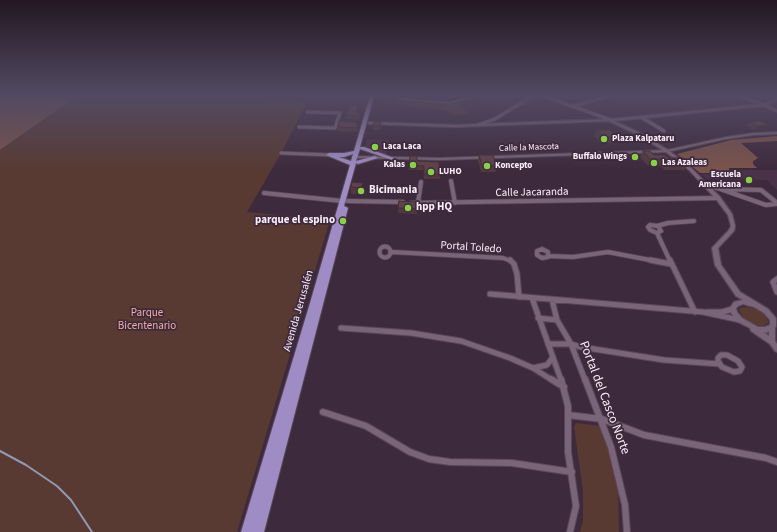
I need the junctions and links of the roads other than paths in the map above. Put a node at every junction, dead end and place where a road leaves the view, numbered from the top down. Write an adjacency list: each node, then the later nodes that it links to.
1 (490, 121): 11 (street)
2 (495, 121): 10 (street)
3 (588, 121): 10 (street)
4 (613, 121): 16 (street)
5 (646, 121): 13 (street)
6 (337, 122): 7 (street); 12 (street)
7 (344, 122)
8 (357, 123): 9 (street)
9 (367, 123): 11 (street); 15 (main road, Avenida Jerusalén); 19 (main road, Avenida Jerusalén)
10 (502, 124): 11 (street)
11 (478, 125)
12 (299, 127)
13 (664, 131)
14 (777, 133): 16 (main road, Calle la Mascota)
15 (362, 148): 19 (main road, Avenida Jerusalén); 21 (main road)
16 (667, 151): 21 (main road, Calle la Mascota); 24 (street)
17 (281, 154): 18 (street)
18 (329, 155): 19 (main road); 19 (main road)
19 (356, 158): 20 (main road); 28 (main road, Avenida Jerusalén)
20 (375, 158): 21 (main road, Calle la Mascota)
21 (391, 158)
22 (451, 181): 30 (street)
23 (421, 182): 29 (street)
24 (706, 184): 25 (street); 27 (street)
25 (722, 189): 25 (street)
26 (264, 193): 28 (street, Calle Jacaranda)
27 (718, 198): 30 (street, Calle Jacaranda); 40 (street)
28 (345, 201): 29 (street, Calle Jacaranda); 67 (main road, Avenida Jerusalén); 68 (main road, Avenida Jerusalén)
29 (418, 203): 30 (street, Calle Jacaranda)
30 (455, 203)
31 (694, 221): 32 (street)
32 (657, 226): 33 (street); 33 (street)
33 (657, 232): 36 (street)
34 (392, 252): 41 (street, Portal Toledo)
35 (549, 256): 36 (street)
36 (670, 264): 46 (street)
37 (777, 279): 38 (street)
38 (777, 292)
39 (490, 294): 41 (street)
40 (738, 294): 44 (street); 45 (street)
41 (519, 297): 42 (street)
42 (532, 298): 43 (street); 48 (street)
43 (552, 300): 46 (street); 49 (street, Portal del Casco Norte)
44 (756, 305): 45 (street); 53 (street)
45 (735, 307): 47 (street); 50 (street)
46 (694, 312): 47 (street)
47 (703, 312): 50 (street)
48 (538, 318): 49 (street); 55 (street)
49 (557, 320): 56 (street, Portal del Casco Norte)
50 (740, 320): 51 (street)
51 (748, 325): 53 (street); 54 (street)
52 (341, 328): 60 (street)
53 (772, 328): 54 (street)
54 (772, 342): 57 (street)
55 (548, 344): 56 (street); 58 (street)
56 (571, 344): 59 (street); 64 (street, Portal del Casco Norte)
57 (777, 349)
58 (553, 357): 60 (street); 61 (street)
59 (720, 364)
60 (533, 368): 61 (street)
61 (564, 387): 63 (street)
62 (323, 412): 66 (street)
63 (568, 414): 64 (street); 66 (street)
64 (602, 419): 65 (street); 70 (street, Portal del Casco Norte)
65 (777, 462)
66 (572, 472): 69 (street)
67 (247, 532)
68 (258, 532)
69 (570, 532)
70 (627, 532)

